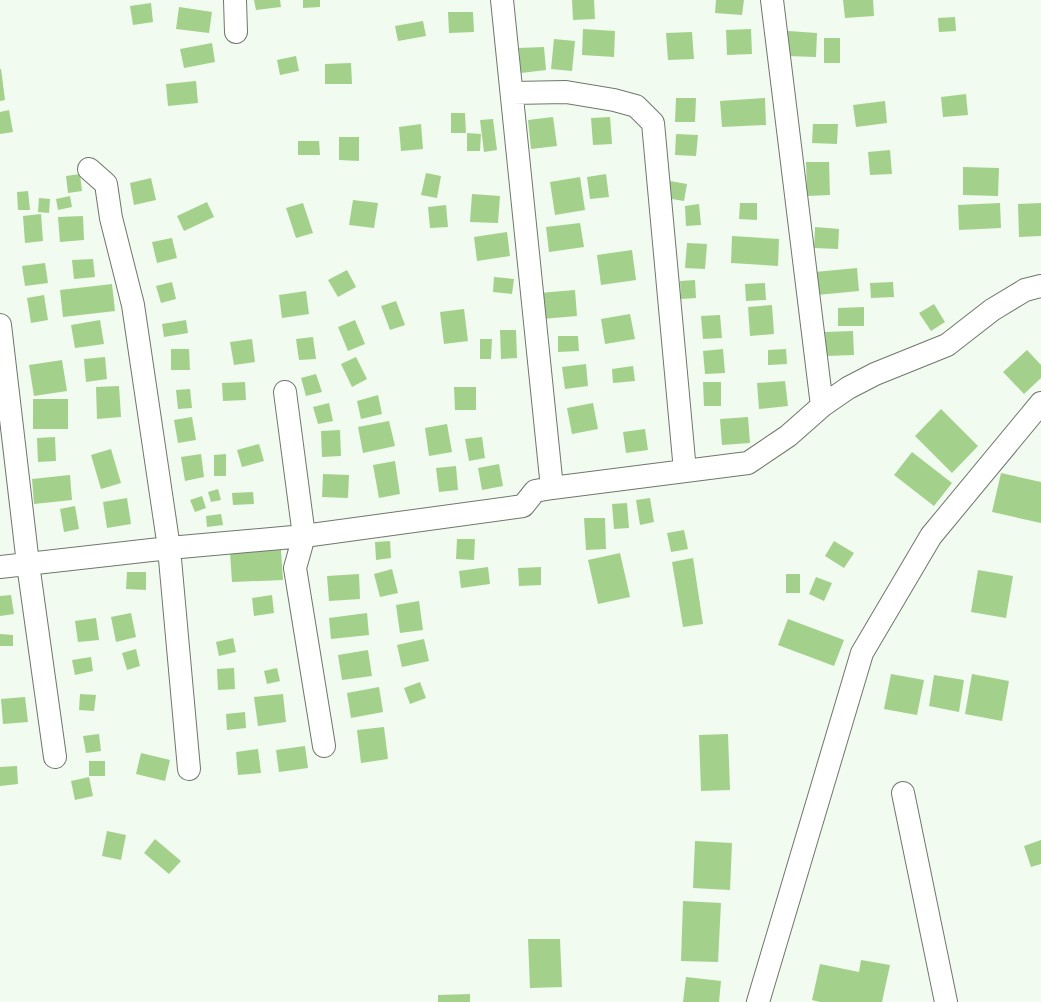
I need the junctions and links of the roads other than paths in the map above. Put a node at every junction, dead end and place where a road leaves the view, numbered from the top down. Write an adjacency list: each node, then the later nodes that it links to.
1 (235, 0): 4 (street)
2 (502, 0): 5 (street)
3 (772, 0): 11 (street)
4 (236, 32)
5 (512, 93): 12 (street); 13 (street)
6 (89, 168): 15 (street)
7 (1041, 286): 11 (street)
8 (0, 325): 16 (street)
9 (285, 392): 14 (street)
10 (1041, 403): 22 (street)
11 (822, 406): 12 (street)
12 (685, 471): 13 (street)
13 (552, 488): 14 (street)
14 (304, 536): 15 (street); 18 (street)
15 (169, 548): 16 (street); 20 (street)
16 (28, 564): 17 (street); 19 (street)
17 (0, 568)
18 (324, 746)
19 (55, 757)
20 (189, 769)
21 (903, 793): 23 (street)
22 (758, 1002)
23 (946, 1002)

